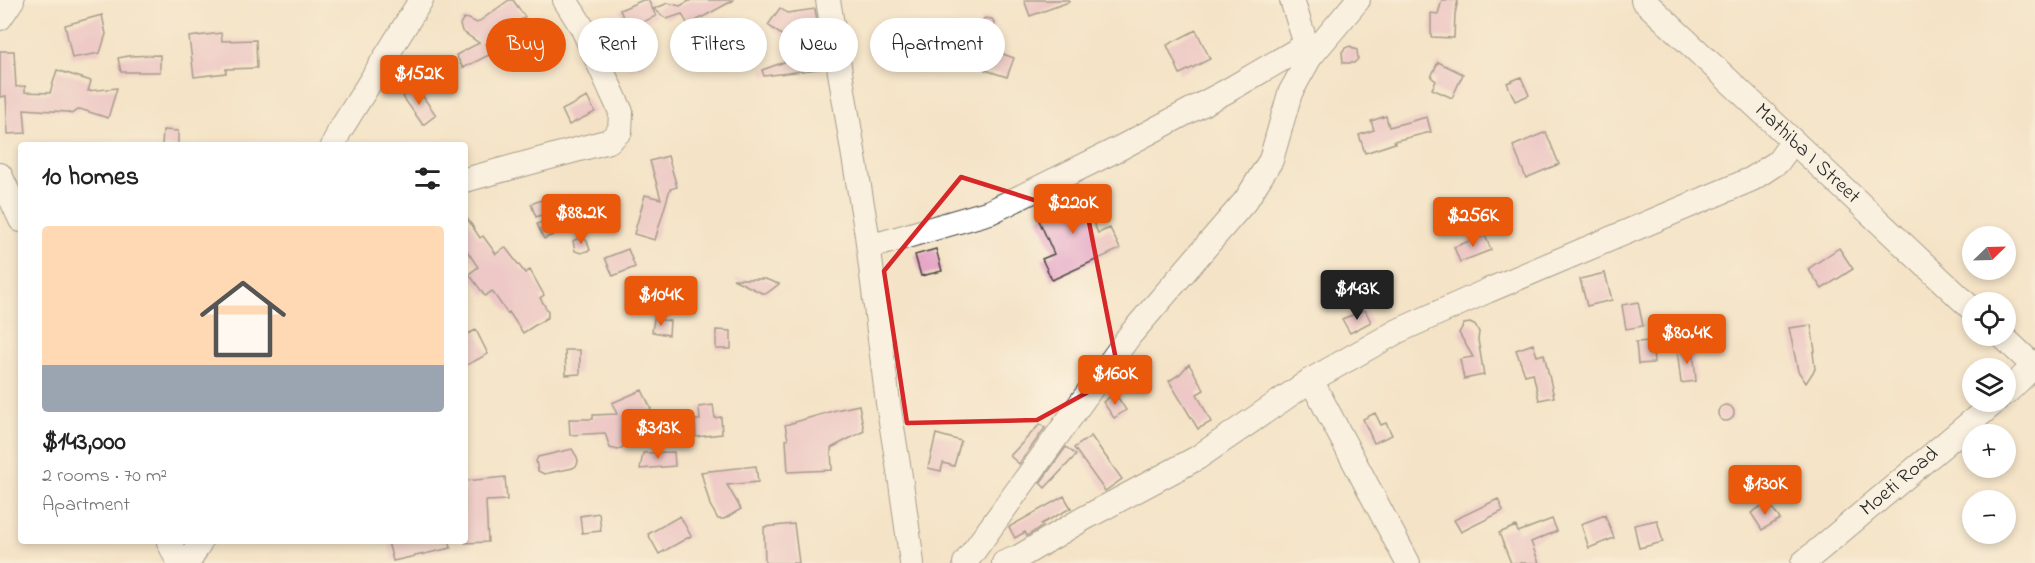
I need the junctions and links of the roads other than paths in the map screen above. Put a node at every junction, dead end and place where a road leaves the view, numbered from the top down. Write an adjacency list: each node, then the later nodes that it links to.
1 (12, 0): 8 (street)
2 (421, 0): 11 (street)
3 (565, 0): 13 (street)
4 (828, 0): 15 (street)
5 (1292, 0): 9 (street)
6 (1358, 0): 9 (street)
7 (1643, 0): 10 (street, Mathiba I Street)
8 (0, 18)
9 (1308, 51): 15 (street); 27 (street)
10 (1792, 141): 16 (street, Mathiba I Street); 19 (street)
11 (335, 142)
12 (0, 175): 14 (street)
13 (468, 179)
14 (18, 214)
15 (868, 247): 26 (street)
16 (1962, 300)
17 (2013, 346): 18 (street)
18 (2035, 366): 20 (street)
19 (1311, 380): 28 (street); 29 (street)
20 (2016, 384)
21 (1983, 412): 30 (street, Moeti Road)
22 (170, 544): 24 (street)
23 (199, 544): 25 (street)
24 (178, 563)
25 (188, 563)
26 (912, 563)
27 (965, 563)
28 (1004, 563)
29 (1408, 563)
30 (1803, 563)

